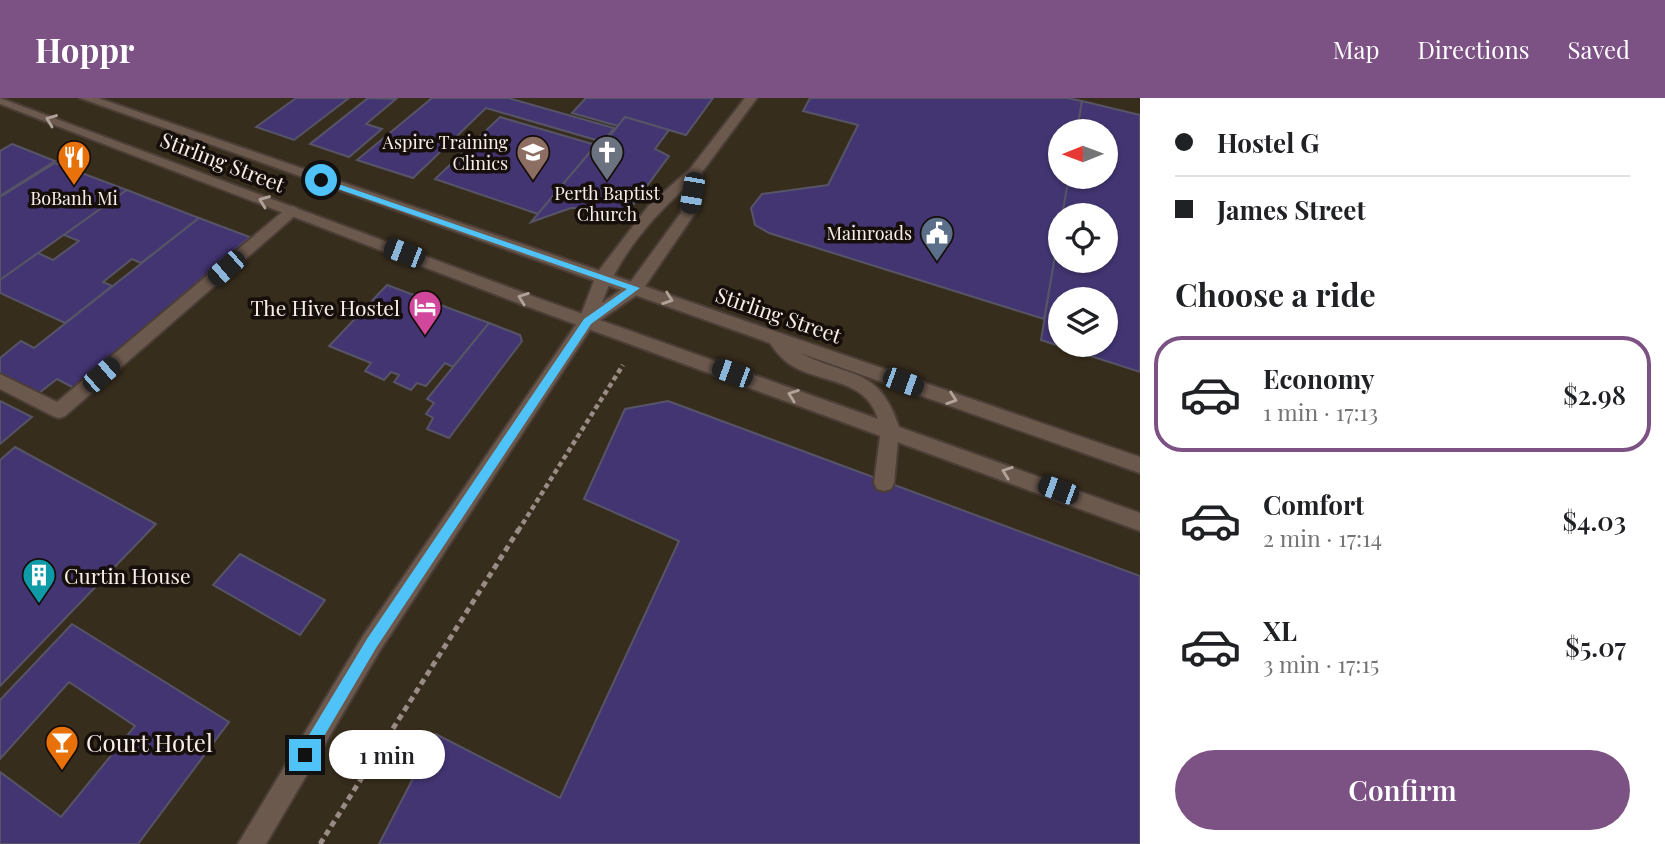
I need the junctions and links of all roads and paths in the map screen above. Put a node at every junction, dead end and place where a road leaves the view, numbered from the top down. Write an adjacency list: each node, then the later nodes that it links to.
1 (86, 98): 6 (street, Stirling Street)
2 (751, 98): 4 (street)
3 (0, 100): 5 (street, Stirling Street, one-way to 3)
4 (695, 172): 6 (street); 7 (street)
5 (292, 211): 8 (street, Stirling Street, one-way to 5); 11 (street)
6 (603, 277): 7 (street, Stirling Street); 8 (street)
7 (635, 288): 8 (street); 9 (street, Stirling Street, one-way to 9)
8 (587, 321): 12 (street, Stirling Street, one-way to 8); 16 (street)
9 (771, 335): 12 (street); 13 (street, Stirling Street, one-way to 13)
10 (631, 363): 17 (path)
11 (0, 381)
12 (890, 429): 14 (street); 15 (street, Stirling Street, one-way to 12)
13 (1140, 466)
14 (884, 483)
15 (1140, 522)
16 (251, 844)
17 (320, 844)

